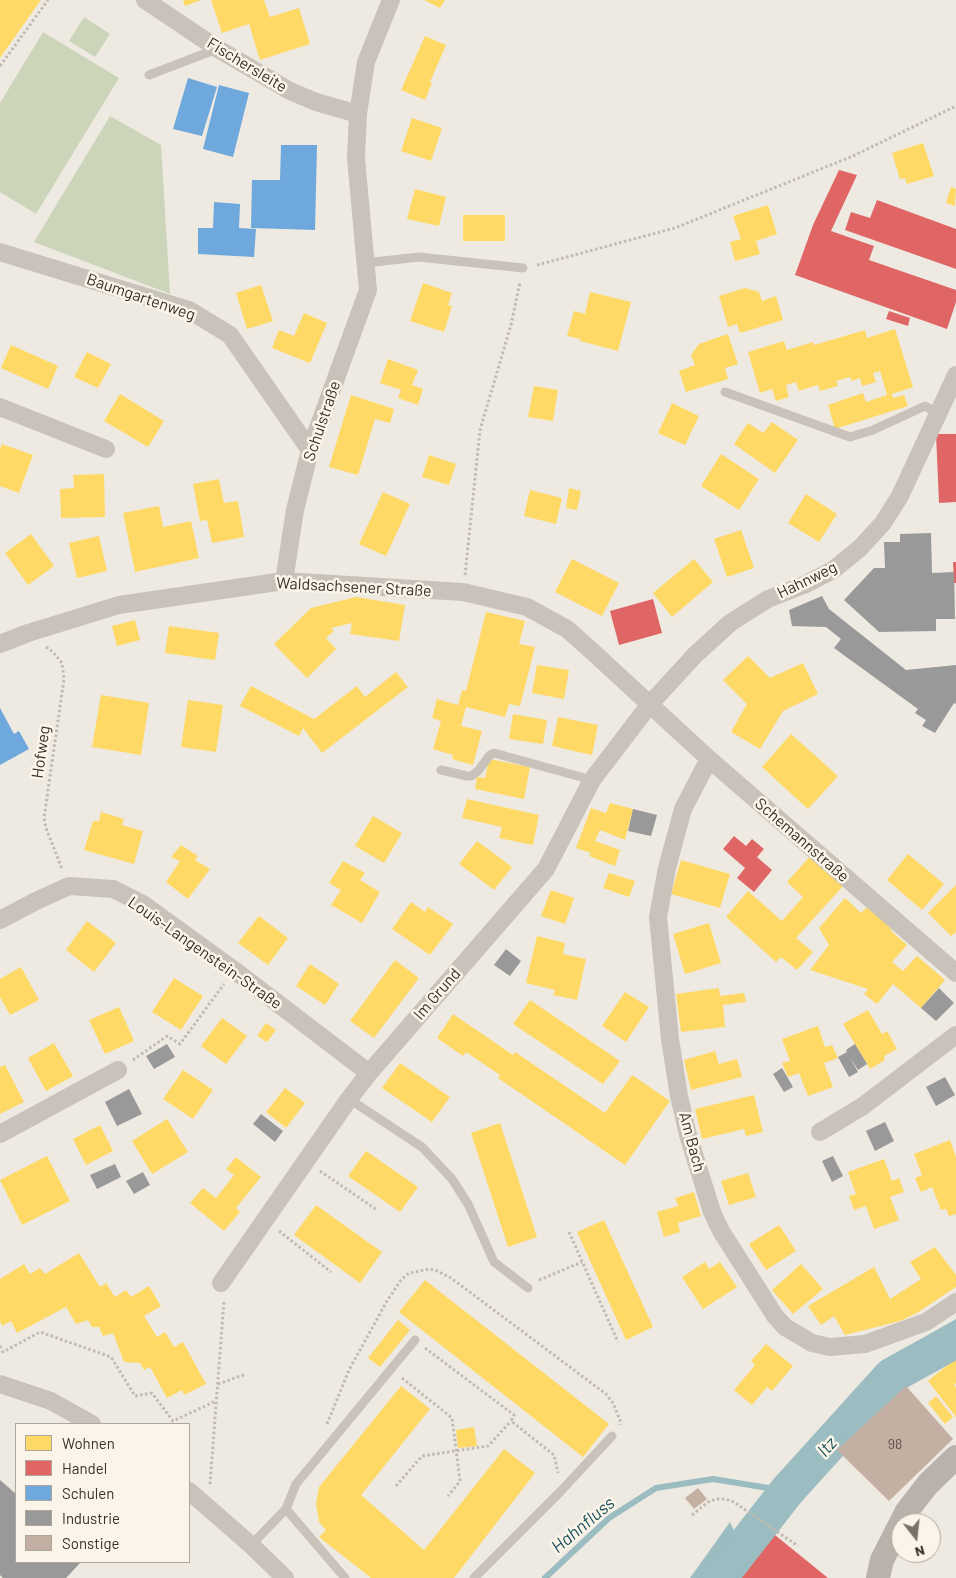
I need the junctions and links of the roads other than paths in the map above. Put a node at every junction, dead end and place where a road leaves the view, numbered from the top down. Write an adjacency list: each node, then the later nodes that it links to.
1 (145, 0): 3 (street, Fischersleite)
2 (391, 0): 5 (street, Schulstraße)
3 (218, 48): 4 (lane); 5 (street, Fischersleite)
4 (149, 75)
5 (358, 114): 7 (street, Schulstraße)
6 (0, 252): 14 (street, Baumgartenweg)
7 (365, 263): 8 (lane); 14 (street, Schulstraße)
8 (523, 268)
9 (956, 375): 12 (street, Hahnweg)
10 (725, 392): 12 (lane)
11 (0, 407): 13 (street)
12 (938, 413): 17 (street, Hahnweg)
13 (106, 449)
14 (310, 450): 15 (street, Schulstraße)
15 (284, 581): 16 (street, Waldsachsener Straße); 17 (street, Waldsachsener Straße)
16 (3, 637)
17 (650, 704): 18 (street, Schemannstraße); 20 (street, Im Grund)
18 (709, 759): 22 (street, Schemannstraße); 31 (street, Am Bach)
19 (441, 770): 20 (lane)
20 (592, 780): 25 (street, Im Grund)
21 (0, 920): 25 (street, Louis-Langenstein-Straße)
22 (956, 973)
23 (956, 1035): 27 (street)
24 (118, 1070): 28 (street)
25 (369, 1073): 26 (street, Im Grund)
26 (349, 1099): 29 (street, Im Grund); 30 (lane)
27 (820, 1132)
28 (0, 1134)
29 (221, 1283)
30 (527, 1287)
31 (956, 1302)
32 (415, 1340): 38 (lane)
33 (0, 1384): 34 (street)
34 (90, 1423)
35 (612, 1436): 42 (lane)
36 (956, 1458): 43 (street)
37 (194, 1495): 39 (street)
38 (286, 1509): 39 (lane); 41 (lane)
39 (250, 1544): 40 (street)
40 (285, 1578)
41 (345, 1578)
42 (474, 1578)
43 (878, 1578)

